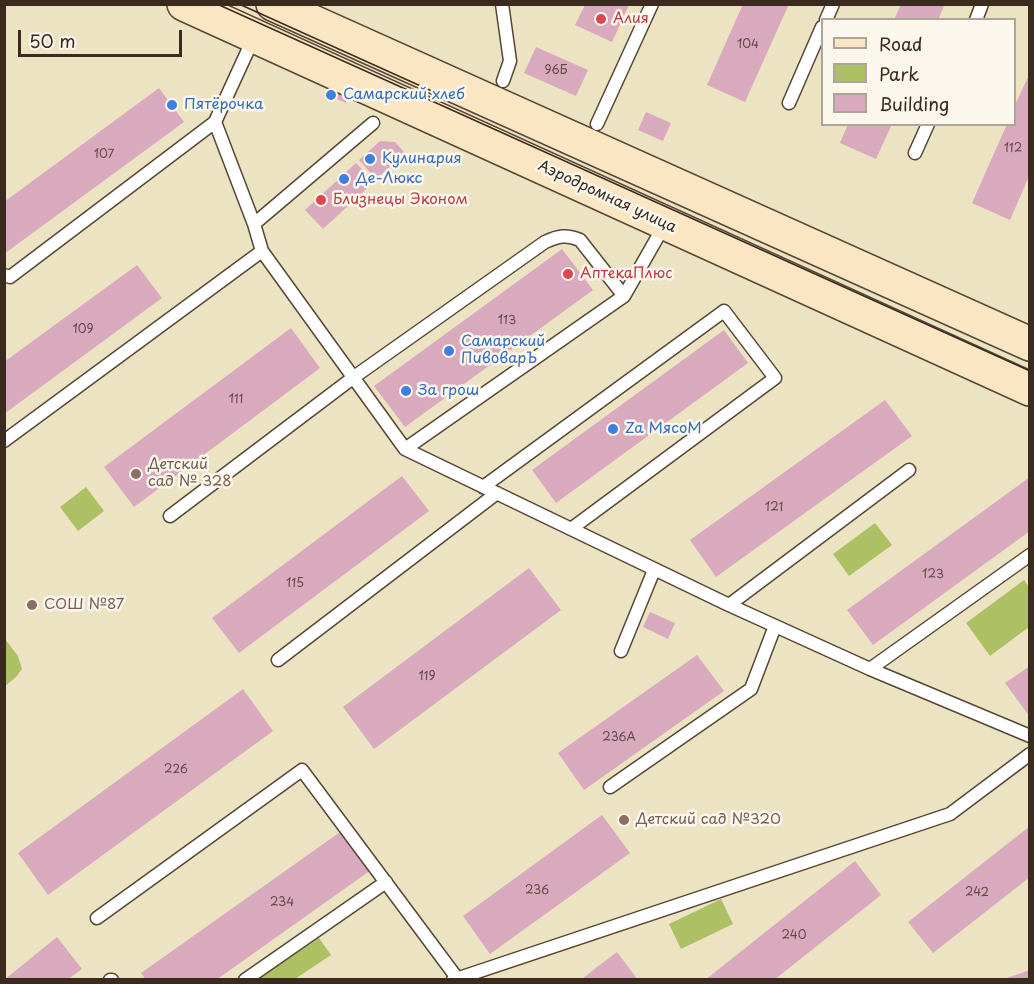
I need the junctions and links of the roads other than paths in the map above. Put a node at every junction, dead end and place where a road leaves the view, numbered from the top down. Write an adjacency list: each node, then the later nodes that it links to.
1 (184, 4): 8 (main road, Аэродромная улица)
2 (273, 4): 14 (main road)
3 (502, 4): 9 (lane)
4 (652, 4): 14 (lane)
5 (982, 4): 6 (lane)
6 (976, 18)
7 (821, 29): 10 (lane)
8 (254, 36): 11 (lane); 17 (main road, Аэродромная улица)
9 (503, 81)
10 (789, 103)
11 (215, 122): 16 (lane); 19 (lane)
12 (373, 123): 16 (lane)
13 (927, 126): 15 (lane)
14 (595, 130): 21 (main road)
15 (915, 153)
16 (254, 224): 18 (lane)
17 (665, 224): 20 (lane); 23 (main road, Аэродромная улица)
18 (262, 251): 22 (lane); 24 (lane)
19 (4, 275)
20 (624, 296): 22 (lane); 25 (lane)
21 (1029, 344)
22 (354, 377): 25 (lane); 29 (lane)
23 (1029, 389)
24 (4, 441)
25 (405, 449): 27 (lane)
26 (909, 470): 33 (lane)
27 (483, 487): 28 (lane); 30 (lane)
28 (497, 494): 30 (lane); 36 (lane)
29 (170, 516)
30 (571, 529): 32 (lane)
31 (1029, 555): 37 (lane)
32 (654, 570): 33 (lane); 35 (lane)
33 (729, 605): 34 (lane)
34 (775, 626): 37 (lane); 40 (lane)
35 (621, 651)
36 (278, 660)
37 (870, 669): 38 (lane)
38 (1029, 736)
39 (1029, 754): 43 (lane)
40 (610, 788)
41 (386, 882): 42 (lane); 43 (lane); 44 (lane)
42 (97, 918)
43 (455, 979)
44 (245, 980)

